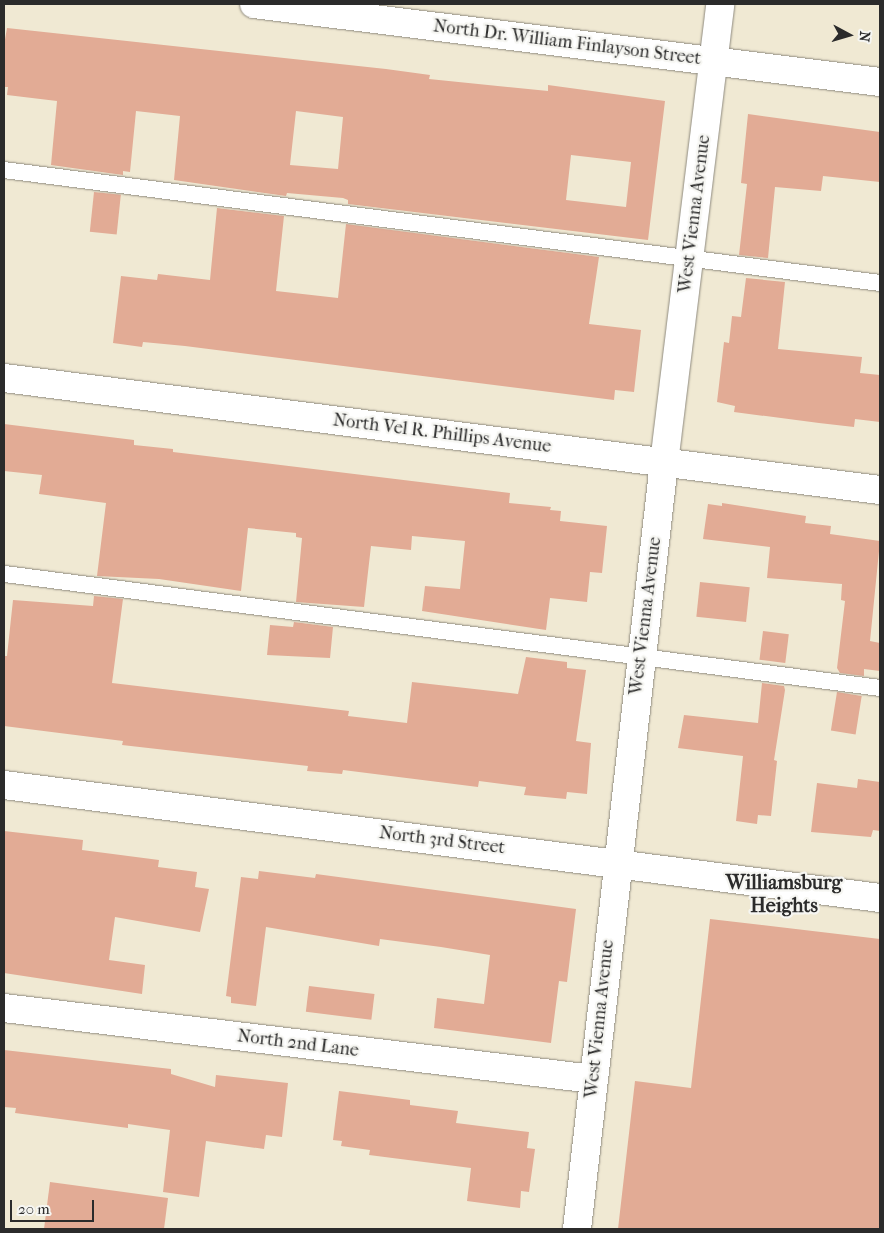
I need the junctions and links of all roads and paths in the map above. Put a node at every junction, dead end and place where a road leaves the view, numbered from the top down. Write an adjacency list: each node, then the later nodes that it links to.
1 (254, 4): 3 (street, North Dr. William Finlayson Street)
2 (720, 4): 3 (street, West Vienna Avenue)
3 (713, 61): 4 (street, North Dr. William Finlayson Street); 6 (street, West Vienna Avenue)
4 (880, 82)
5 (4, 170): 6 (lane)
6 (690, 258): 7 (lane); 9 (street, West Vienna Avenue)
7 (880, 283)
8 (4, 378): 9 (street, North Vel R. Phillips Avenue)
9 (664, 463): 10 (street, North Vel R. Phillips Avenue); 12 (street, West Vienna Avenue)
10 (880, 490)
11 (5, 574): 12 (lane)
12 (642, 657): 13 (lane); 15 (street, West Vienna Avenue)
13 (880, 688)
14 (4, 785): 15 (street, North 3rd Street)
15 (618, 864): 16 (street, North 3rd Street); 18 (street, West Vienna Avenue)
16 (880, 898)
17 (4, 1008): 18 (street, North 2nd Lane)
18 (593, 1079): 19 (street, West Vienna Avenue)
19 (577, 1229)

